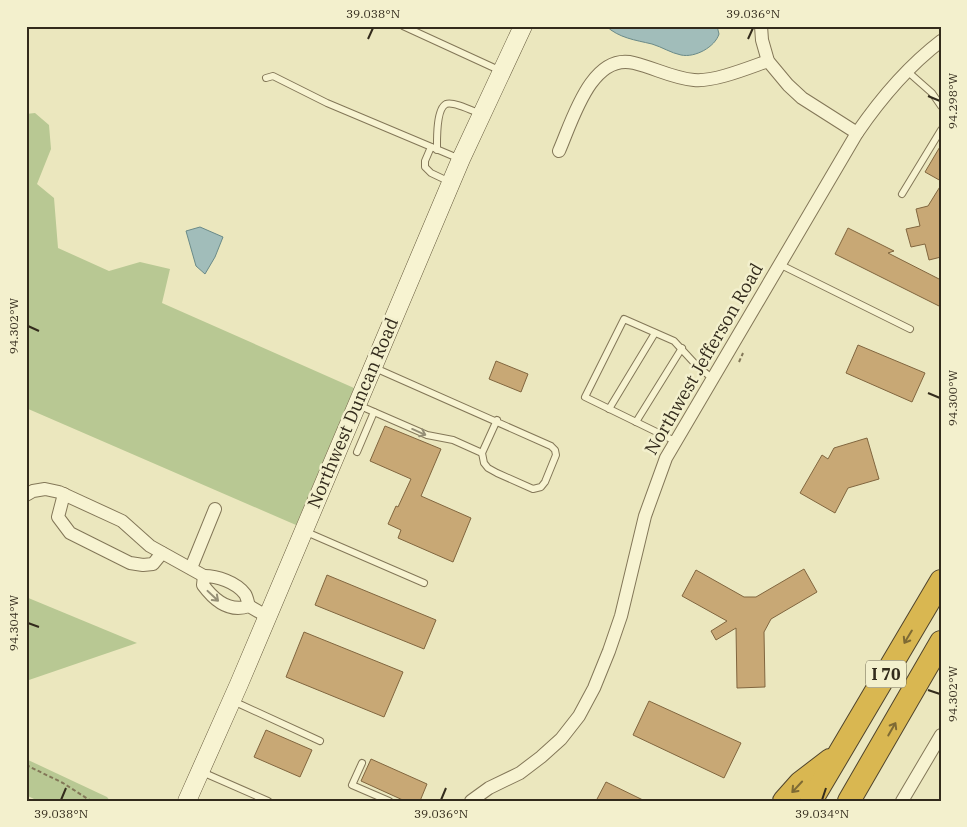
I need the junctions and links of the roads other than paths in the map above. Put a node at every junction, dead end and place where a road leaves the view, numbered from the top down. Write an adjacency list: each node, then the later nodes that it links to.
1 (403, 26): 7 (lane)
2 (523, 26): 7 (street, Northwest Duncan Road)
3 (761, 26): 5 (street)
4 (941, 42): 6 (street, Northwest Jefferson Road)
5 (768, 61): 12 (street); 14 (street)
6 (907, 71): 9 (lane); 12 (street, Northwest Jefferson Road)
7 (502, 72): 10 (street, Northwest Duncan Road)
8 (266, 78): 13 (lane)
9 (941, 106)
10 (482, 114): 13 (lane); 15 (street, Northwest Duncan Road)
11 (941, 130): 17 (lane)
12 (857, 133): 18 (street, Northwest Jefferson Road)
13 (434, 149): 15 (lane); 16 (lane)
14 (559, 151)
15 (461, 159): 16 (street, Northwest Duncan Road)
16 (451, 183): 22 (street, Northwest Duncan Road)
17 (902, 194)
18 (779, 264): 19 (lane); 23 (street, Northwest Jefferson Road)
19 (910, 329)
20 (655, 332): 21 (lane); 25 (lane); 25 (lane)
21 (682, 348): 23 (lane); 28 (lane)
22 (372, 367): 24 (street, Northwest Duncan Road); 27 (lane)
23 (712, 378): 29 (street, Northwest Jefferson Road)
24 (357, 404): 26 (lane); 35 (street, Northwest Duncan Road)
25 (610, 409): 28 (lane)
26 (374, 412): 30 (lane); 31 (lane, one-way to 31)
27 (496, 420): 31 (lane); 31 (lane)
28 (636, 422): 29 (lane)
29 (675, 441): 54 (street, Northwest Jefferson Road)
30 (357, 452)
31 (482, 453)
32 (64, 494): 33 (street); 36 (street); 36 (street)
33 (26, 495)
34 (215, 509): 37 (street)
35 (303, 531): 40 (lane); 42 (street, Northwest Duncan Road)
36 (162, 553): 37 (street)
37 (191, 568): 38 (street)
38 (204, 576): 41 (street); 41 (street, one-way to 41)
39 (941, 581): 47 (highway, I 70, one-way to 47)
40 (424, 583)
41 (249, 606): 42 (street)
42 (268, 617): 44 (street, Northwest Duncan Road)
43 (941, 642): 48 (highway, I 70, one-way to 43)
44 (232, 701): 46 (lane); 50 (street, Northwest Duncan Road)
45 (941, 735): 59 (street)
46 (320, 741)
47 (839, 753): 55 (highway, one-way to 55); 56 (highway, I 70)
48 (876, 757): 57 (highway, I 70); 58 (highway)
49 (362, 763): 53 (lane)
50 (200, 771): 51 (street, Northwest Duncan Road); 52 (lane)
51 (187, 801)
52 (268, 801)
53 (389, 801)
54 (471, 801)
55 (784, 801)
56 (810, 801)
57 (849, 801)
58 (856, 801)
59 (902, 801)

